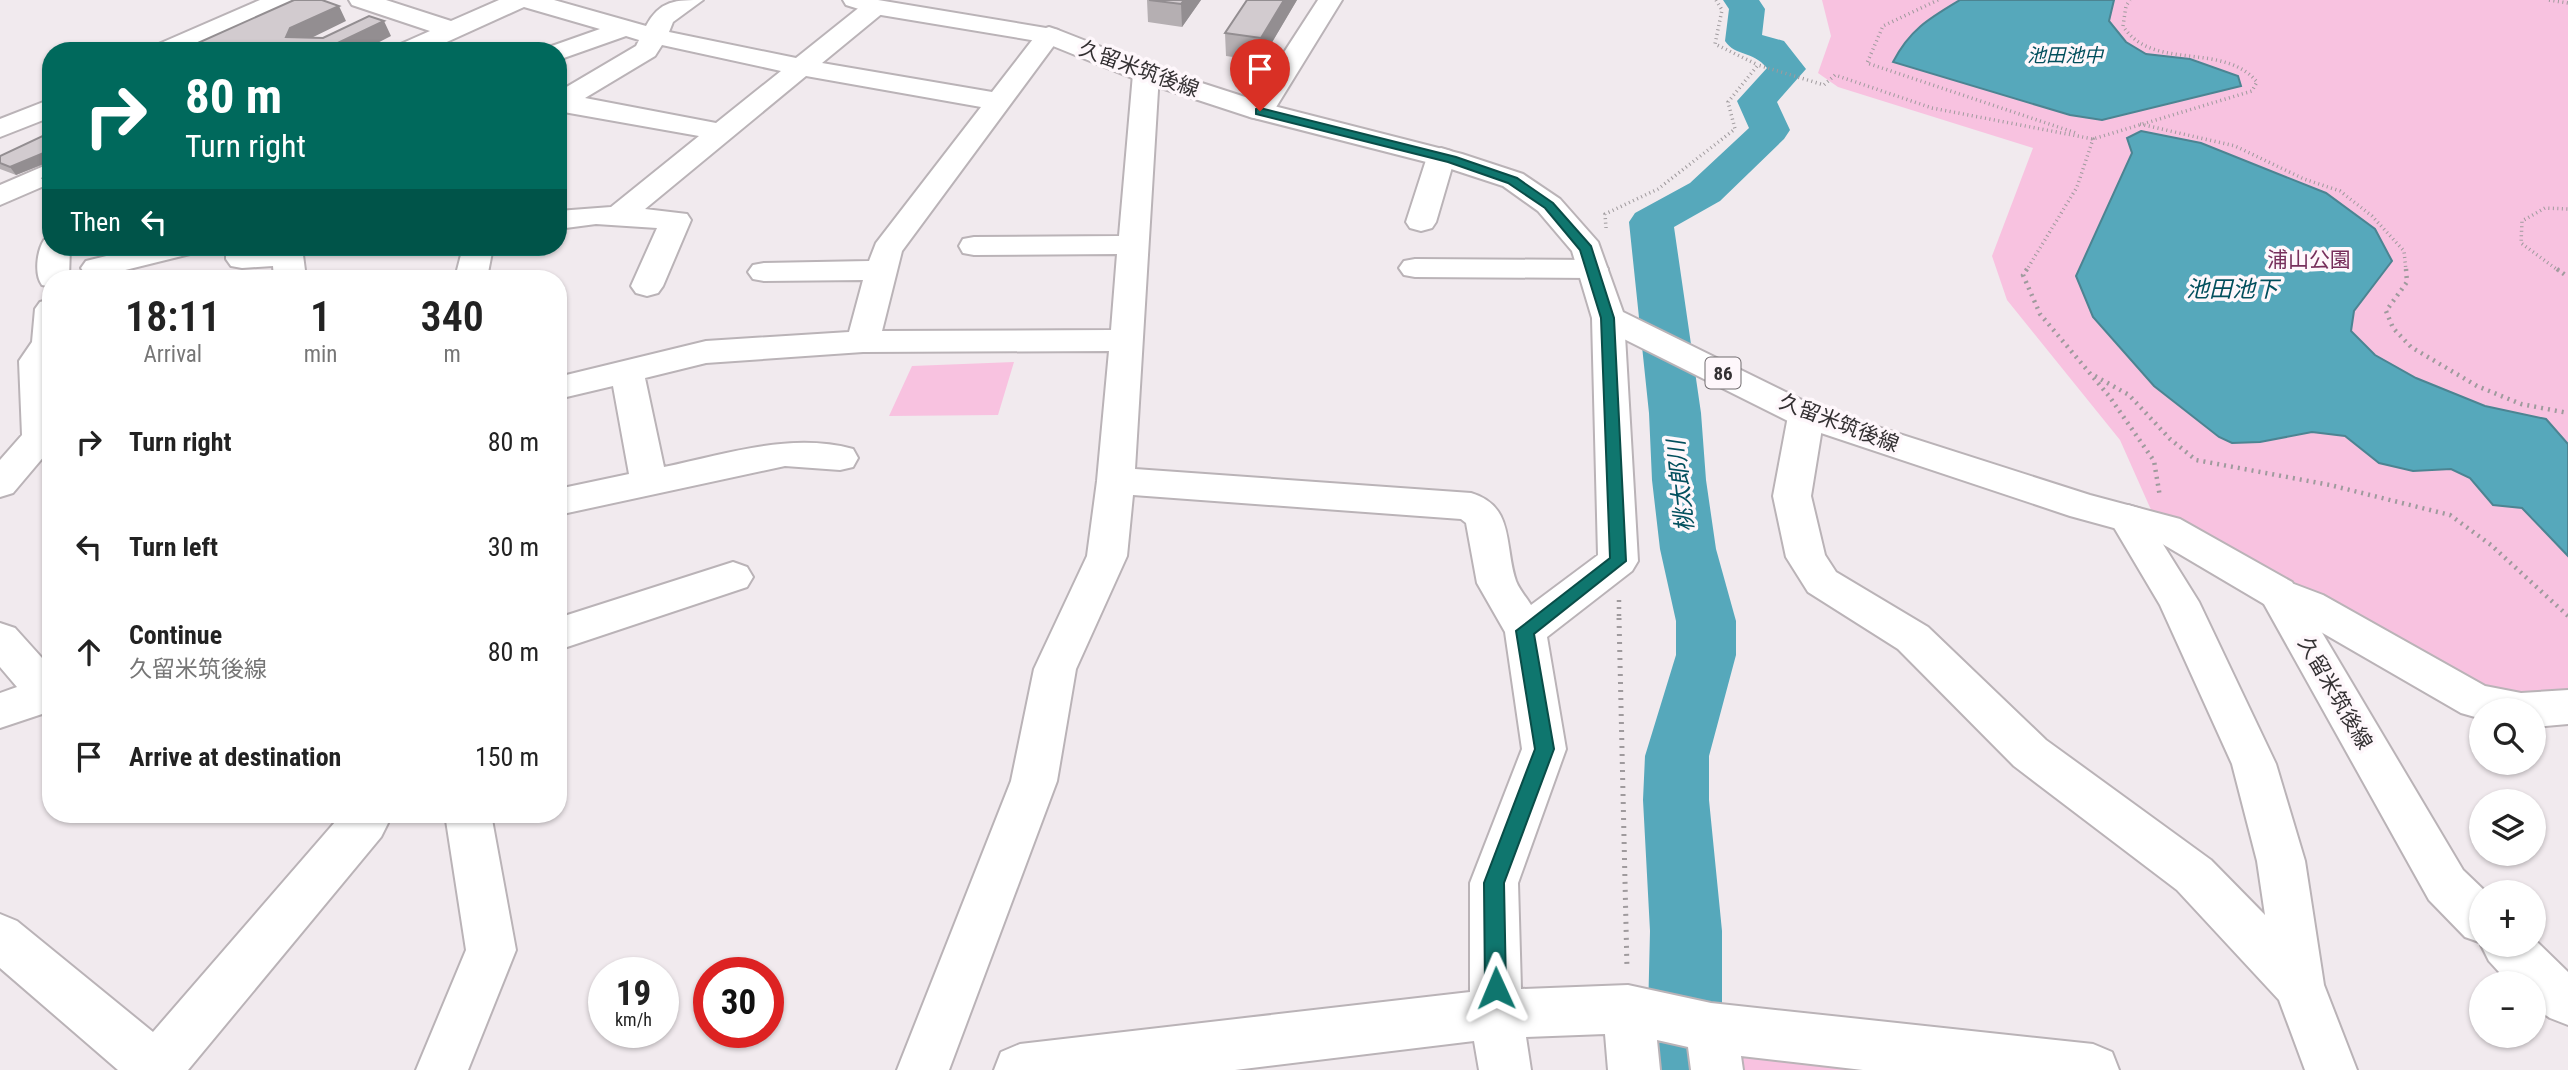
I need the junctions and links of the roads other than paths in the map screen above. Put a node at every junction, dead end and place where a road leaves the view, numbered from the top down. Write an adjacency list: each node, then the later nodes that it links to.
1 (281, 0): 13 (street)
2 (519, 0): 10 (street)
3 (527, 0): 9 (street)
4 (691, 0): 12 (street)
5 (1330, 0): 22 (street)
6 (865, 3): 11 (street, 久留米筑後線); 16 (street)
7 (379, 4): 8 (street); 10 (street)
8 (357, 28)
9 (626, 29): 12 (street); 15 (street)
10 (453, 30): 14 (street)
11 (1049, 35): 17 (street, 久留米筑後線); 19 (street)
12 (653, 36): 16 (street); 18 (street)
13 (184, 42)
14 (426, 42)
15 (567, 49)
16 (800, 67): 19 (street); 24 (street)
17 (1146, 75): 22 (street, 久留米筑後線); 31 (street)
18 (567, 97)
19 (1000, 102): 39 (street)
20 (567, 103): 24 (street)
21 (42, 111): 23 (street)
22 (1260, 111): 25 (street, 久留米筑後線)
23 (0, 129)
24 (720, 132): 28 (street)
25 (1441, 157): 30 (street); 33 (street, 久留米筑後線)
26 (42, 176): 27 (street)
27 (0, 196)
28 (617, 217): 29 (street); 41 (street)
29 (567, 219)
30 (1421, 222)
31 (1133, 245): 32 (street); 43 (street)
32 (974, 246)
33 (1599, 254): 38 (street); 42 (street, 久留米筑後線)
34 (144, 256): 37 (street)
35 (242, 256): 36 (street)
36 (272, 256)
37 (97, 268)
38 (1415, 268)
39 (882, 270): 40 (street); 44 (street)
40 (764, 272)
41 (647, 286)
42 (1608, 318): 48 (street, 久留米筑後線 / 86); 58 (street)
43 (1126, 340): 44 (street); 50 (street)
44 (863, 342): 46 (street)
45 (42, 352): 52 (street)
46 (627, 372): 47 (street); 51 (street)
47 (567, 386)
48 (1806, 416): 54 (street, 久留米筑後線 / 86); 69 (street)
49 (839, 458): 51 (street)
50 (1116, 481): 58 (street); 76 (street)
51 (649, 483): 53 (street)
52 (0, 484)
53 (567, 500)
54 (2147, 524): 56 (street, 久留米筑後線 / 86); 69 (street)
55 (733, 577): 57 (street)
56 (2278, 593): 62 (street); 66 (street, 久留米筑後線)
57 (567, 631)
58 (1525, 631): 72 (street)
59 (0, 639): 60 (street)
60 (42, 685)
61 (42, 696): 63 (street)
62 (2568, 707)
63 (0, 711)
64 (365, 823): 74 (street)
65 (470, 823): 75 (street)
66 (2469, 908)
67 (0, 937): 74 (street)
68 (2518, 957): 70 (street)
69 (2299, 985): 81 (street)
70 (2568, 1001)
71 (1628, 1009): 72 (street); 73 (street); 79 (street)
72 (1496, 1014): 77 (street); 78 (street)
73 (1714, 1049): 80 (street)
74 (157, 1069)
75 (442, 1070)
76 (923, 1070)
77 (1020, 1070)
78 (1505, 1070)
79 (1634, 1070)
80 (2093, 1070)
81 (2331, 1070)

